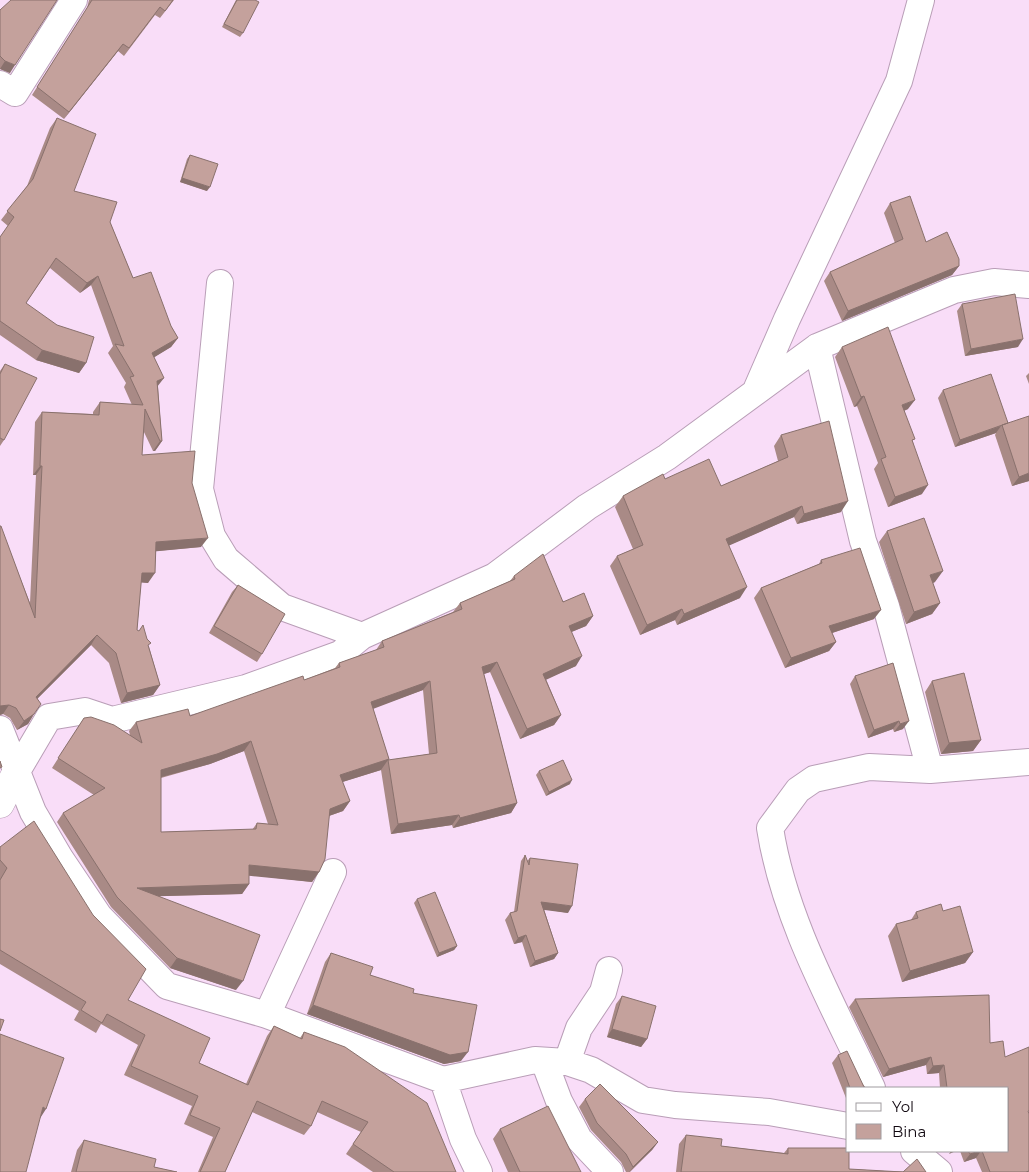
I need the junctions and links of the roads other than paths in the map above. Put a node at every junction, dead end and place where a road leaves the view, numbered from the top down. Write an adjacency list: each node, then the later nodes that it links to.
1 (74, 0): 3 (street)
2 (921, 0): 7 (street)
3 (0, 84)
4 (220, 283): 8 (street)
5 (1029, 285): 6 (street)
6 (817, 347): 7 (street); 11 (street)
7 (756, 389): 8 (street)
8 (362, 636): 12 (street)
9 (0, 729): 12 (street)
10 (1029, 762): 11 (street)
11 (930, 770): 19 (street)
12 (16, 773): 13 (street); 16 (street)
13 (0, 804)
14 (333, 872): 16 (street)
15 (609, 970): 17 (street)
16 (267, 1015): 18 (street)
17 (556, 1061): 18 (street); 20 (street); 23 (street)
18 (443, 1080): 22 (street)
19 (872, 1087)
20 (846, 1126)
21 (915, 1152): 24 (street)
22 (480, 1172)
23 (610, 1172)
24 (939, 1172)

